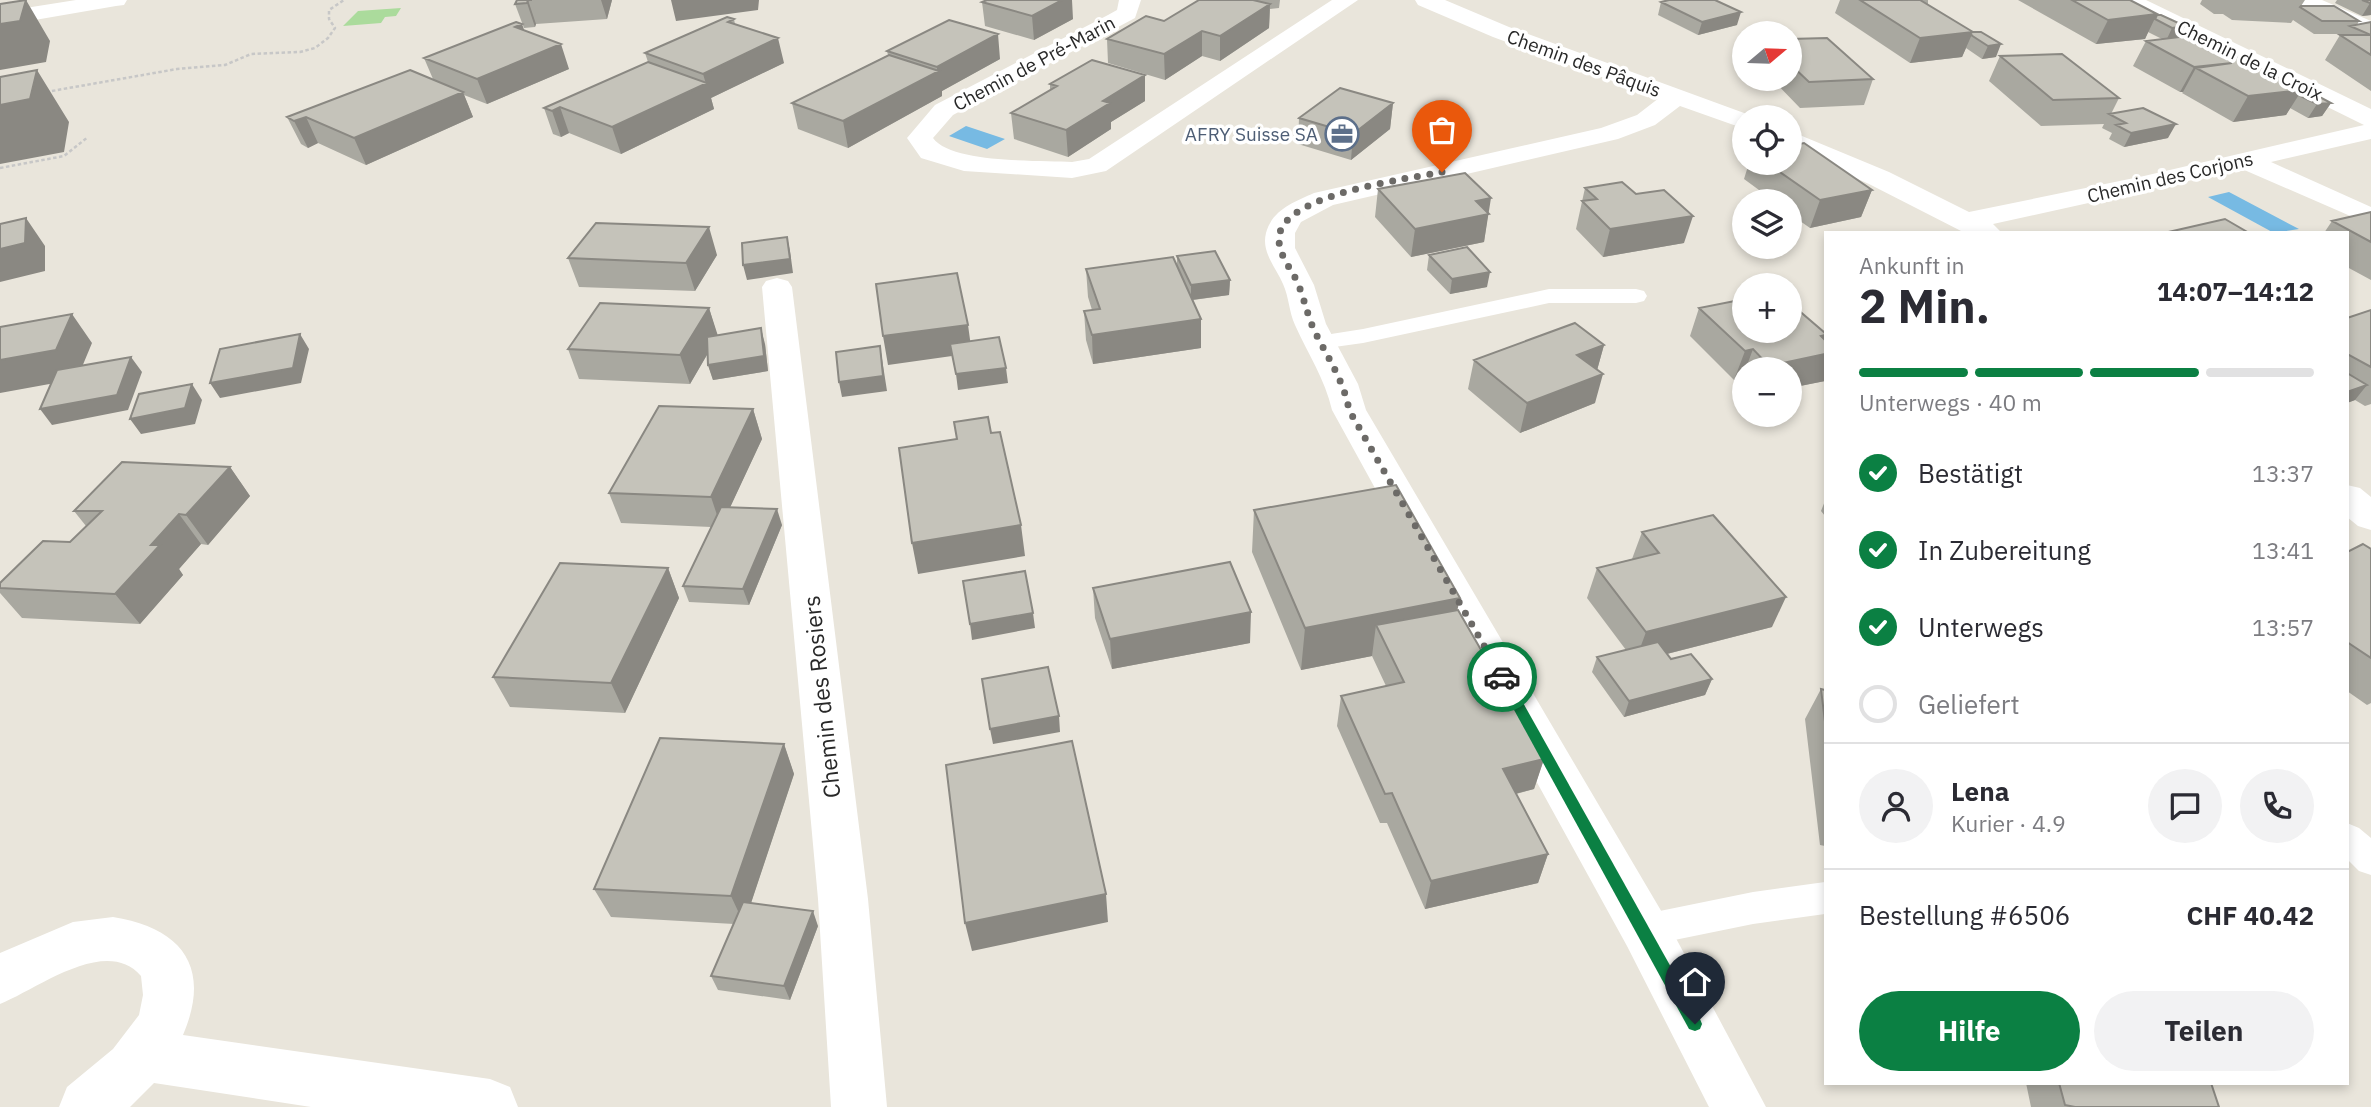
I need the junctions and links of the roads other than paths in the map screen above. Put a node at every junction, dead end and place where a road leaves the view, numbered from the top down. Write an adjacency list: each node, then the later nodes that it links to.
1 (116, 0): 7 (street)
2 (1130, 0): 3 (street, Chemin de Pré-Marin)
3 (1347, 0)
4 (1426, 0): 9 (street, Chemin des Pâquis)
5 (2129, 0): 11 (street, Chemin de la Croix)
6 (2304, 0): 8 (street)
7 (0, 19)
8 (2371, 29)
9 (1676, 97): 10 (street, Chemin des Pâquis); 19 (street)
10 (1732, 116)
11 (2371, 119)
12 (2371, 131): 14 (street, Chemin des Corjons)
13 (1802, 144): 16 (street)
14 (2243, 160): 15 (street); 16 (street, Chemin des Corjons)
15 (2371, 217)
16 (1978, 227)
17 (777, 287): 30 (street, Chemin des Rosiers)
18 (1636, 296): 19 (lane)
19 (1320, 342): 25 (street)
20 (2349, 500): 21 (street)
21 (2371, 517)
22 (2349, 840): 23 (lane)
23 (2371, 860)
24 (1824, 898): 25 (lane)
25 (1645, 930): 31 (street)
26 (0, 980): 27 (street)
27 (143, 1055): 28 (street); 29 (street)
28 (88, 1107)
29 (490, 1107)
30 (859, 1107)
31 (1738, 1107)

